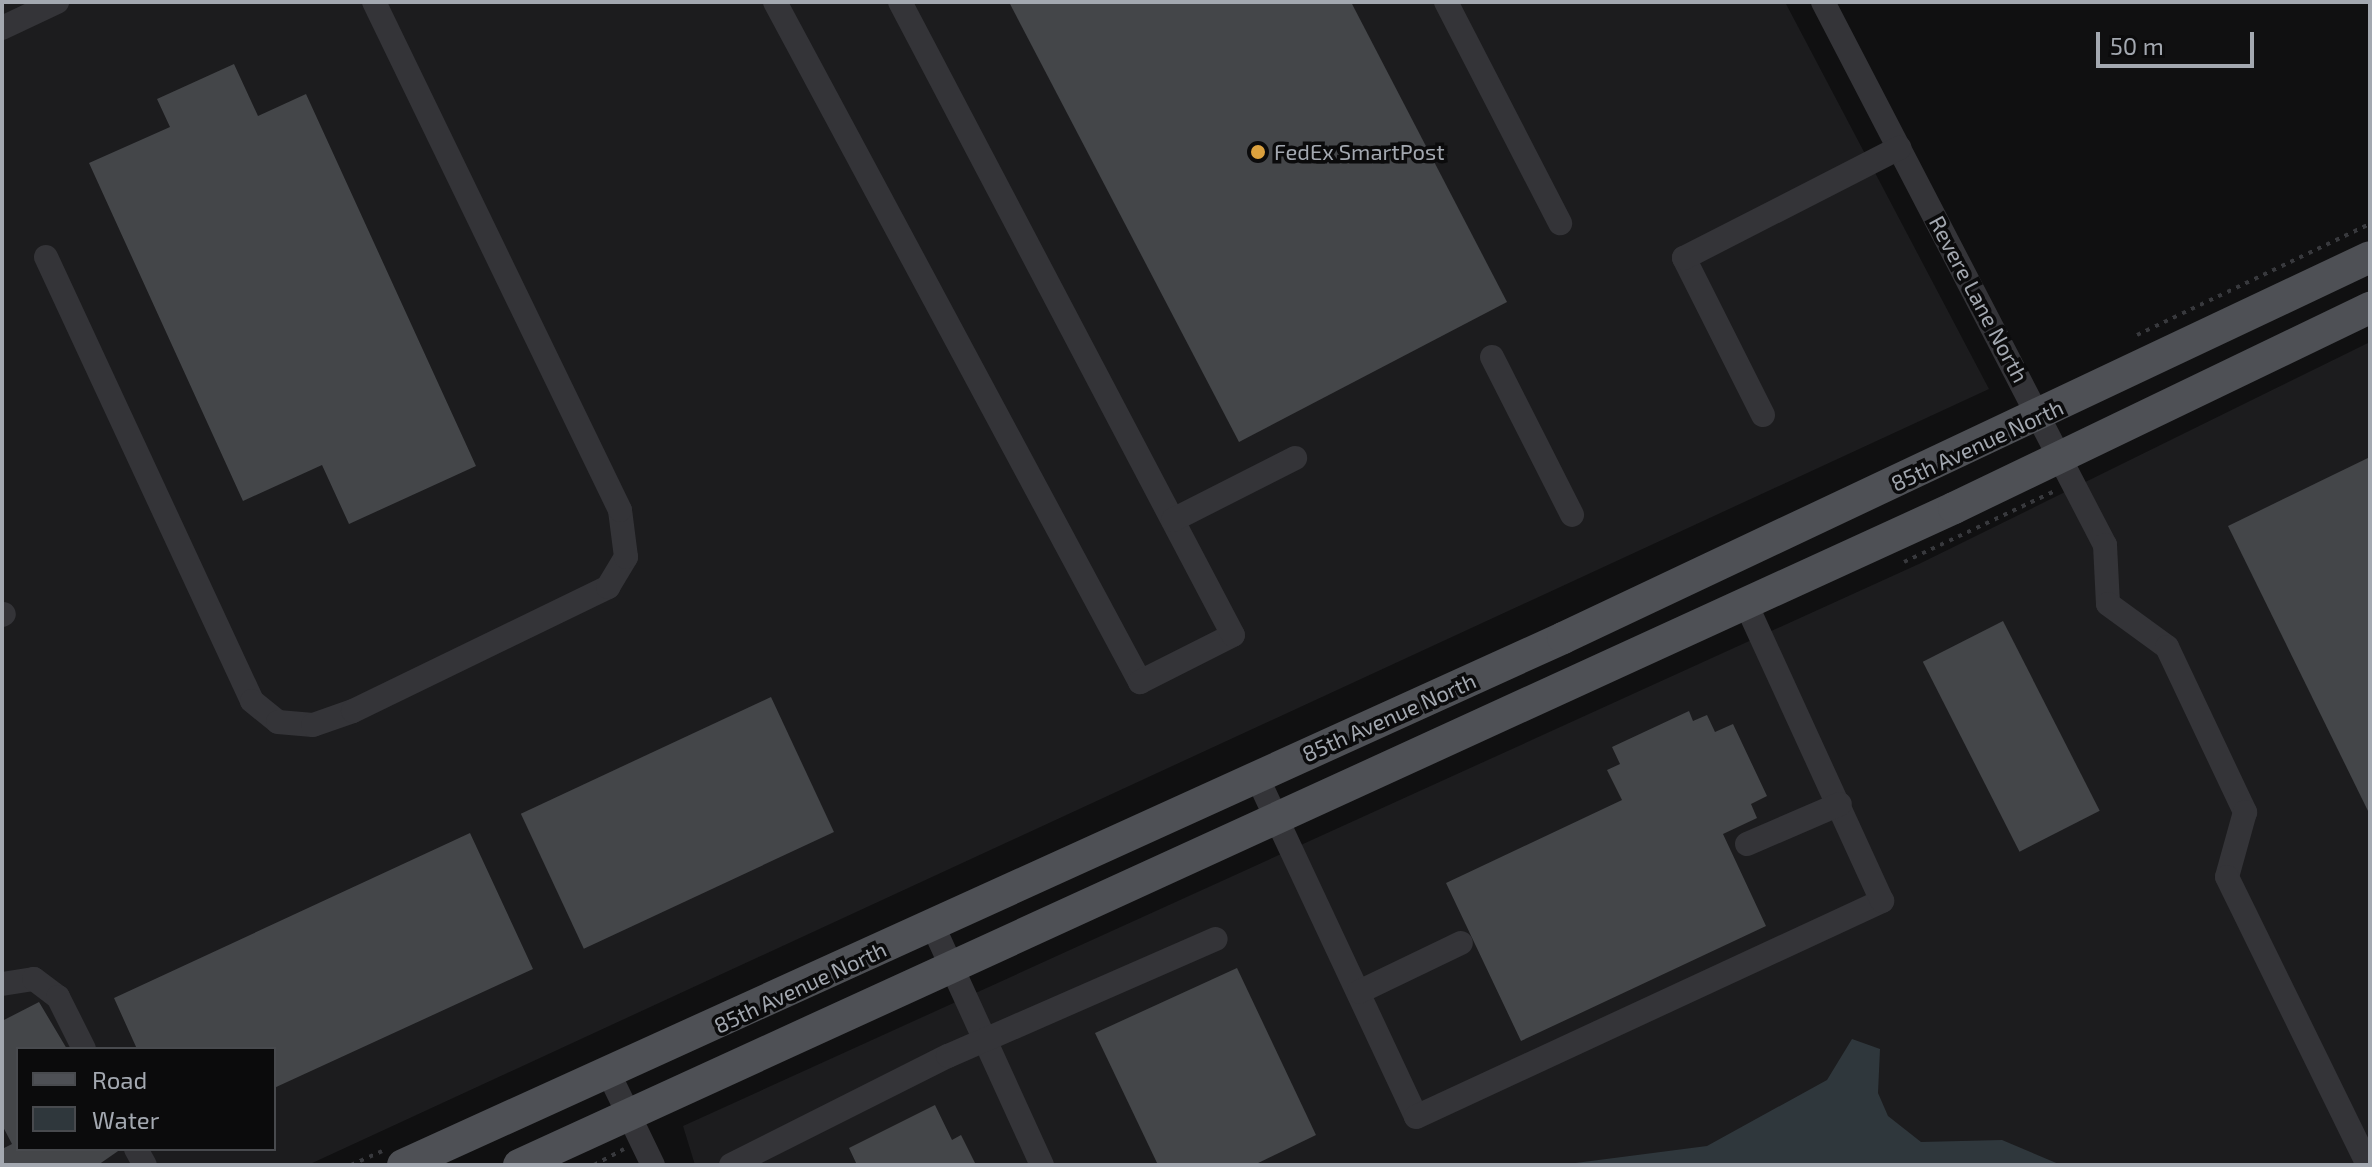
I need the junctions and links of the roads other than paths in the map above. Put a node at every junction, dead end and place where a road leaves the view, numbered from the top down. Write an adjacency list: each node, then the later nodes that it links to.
1 (57, 2): 7 (street)
2 (374, 2): 10 (street)
3 (775, 2): 19 (street)
4 (900, 2): 19 (street)
5 (1446, 2): 9 (street)
6 (1823, 2): 8 (street, Revere Lane North)
7 (2, 28)
8 (1899, 148): 14 (street); 15 (street, Revere Lane North)
9 (1560, 223)
10 (46, 257)
11 (2370, 257): 15 (main road, 85th Avenue North)
12 (2370, 308): 17 (main road, 85th Avenue North)
13 (1492, 357): 18 (street)
14 (1763, 415)
15 (2040, 417): 17 (street, Revere Lane North); 21 (main road, 85th Avenue North)
16 (1295, 458): 19 (street)
17 (2061, 458): 20 (main road, 85th Avenue North); 40 (street, Revere Lane North)
18 (1572, 515)
19 (1173, 520)
20 (1746, 604): 22 (street); 23 (main road, 85th Avenue North)
21 (1257, 777): 23 (street); 25 (main road, 85th Avenue North)
22 (1840, 804): 24 (street); 30 (street)
23 (1276, 818): 28 (main road, 85th Avenue North); 30 (street)
24 (1747, 844)
25 (933, 926): 28 (street); 33 (main road, 85th Avenue North)
26 (1216, 939): 31 (street)
27 (1461, 943): 30 (street)
28 (952, 966): 31 (street); 34 (main road, 85th Avenue North)
29 (2, 984): 32 (street)
30 (1359, 992)
31 (985, 1040): 38 (street); 39 (street)
32 (83, 1047)
33 (609, 1074): 34 (street); 35 (main road, 85th Avenue North)
34 (629, 1115): 36 (main road, 85th Avenue North); 37 (street)
35 (403, 1165)
36 (519, 1165)
37 (653, 1165)
38 (731, 1165)
39 (1042, 1165)
40 (2368, 1165)

